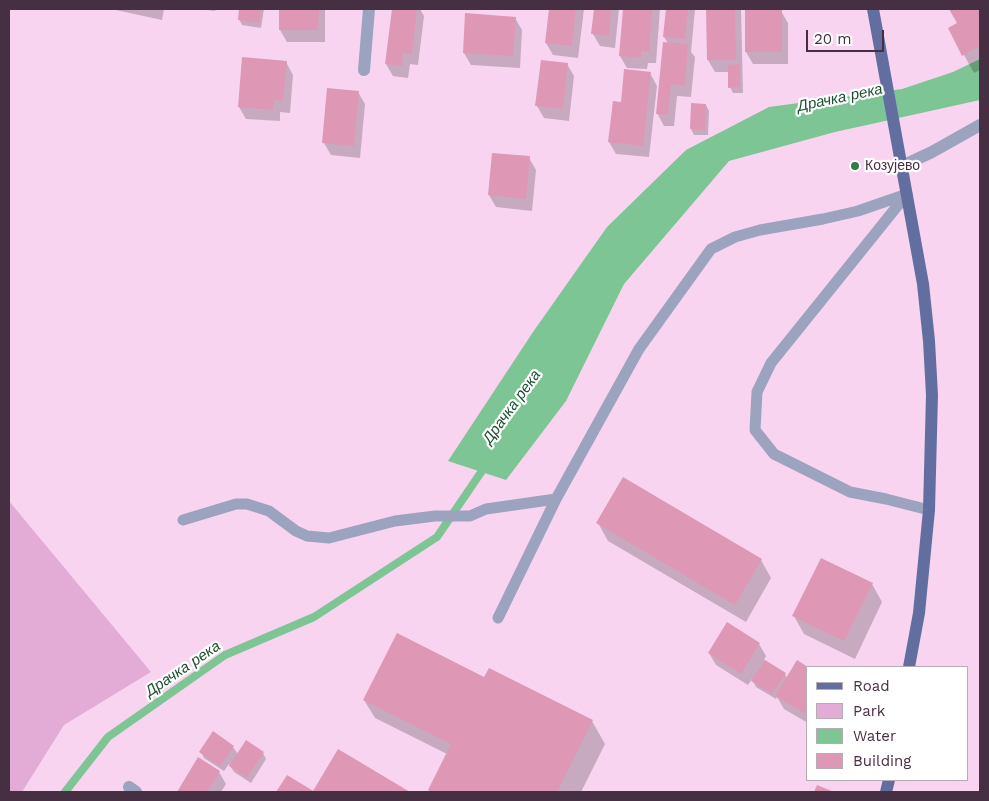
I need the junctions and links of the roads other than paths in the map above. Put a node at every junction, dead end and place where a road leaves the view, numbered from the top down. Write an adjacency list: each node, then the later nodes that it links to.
1 (369, 9): 3 (street)
2 (873, 9): 5 (main road)
3 (364, 70)
4 (980, 125): 5 (street)
5 (901, 161): 6 (main road)
6 (907, 194): 7 (lane); 8 (main road); 8 (lane)
7 (556, 499): 9 (lane); 10 (lane)
8 (929, 510): 11 (main road)
9 (183, 520)
10 (498, 618)
11 (909, 666)

